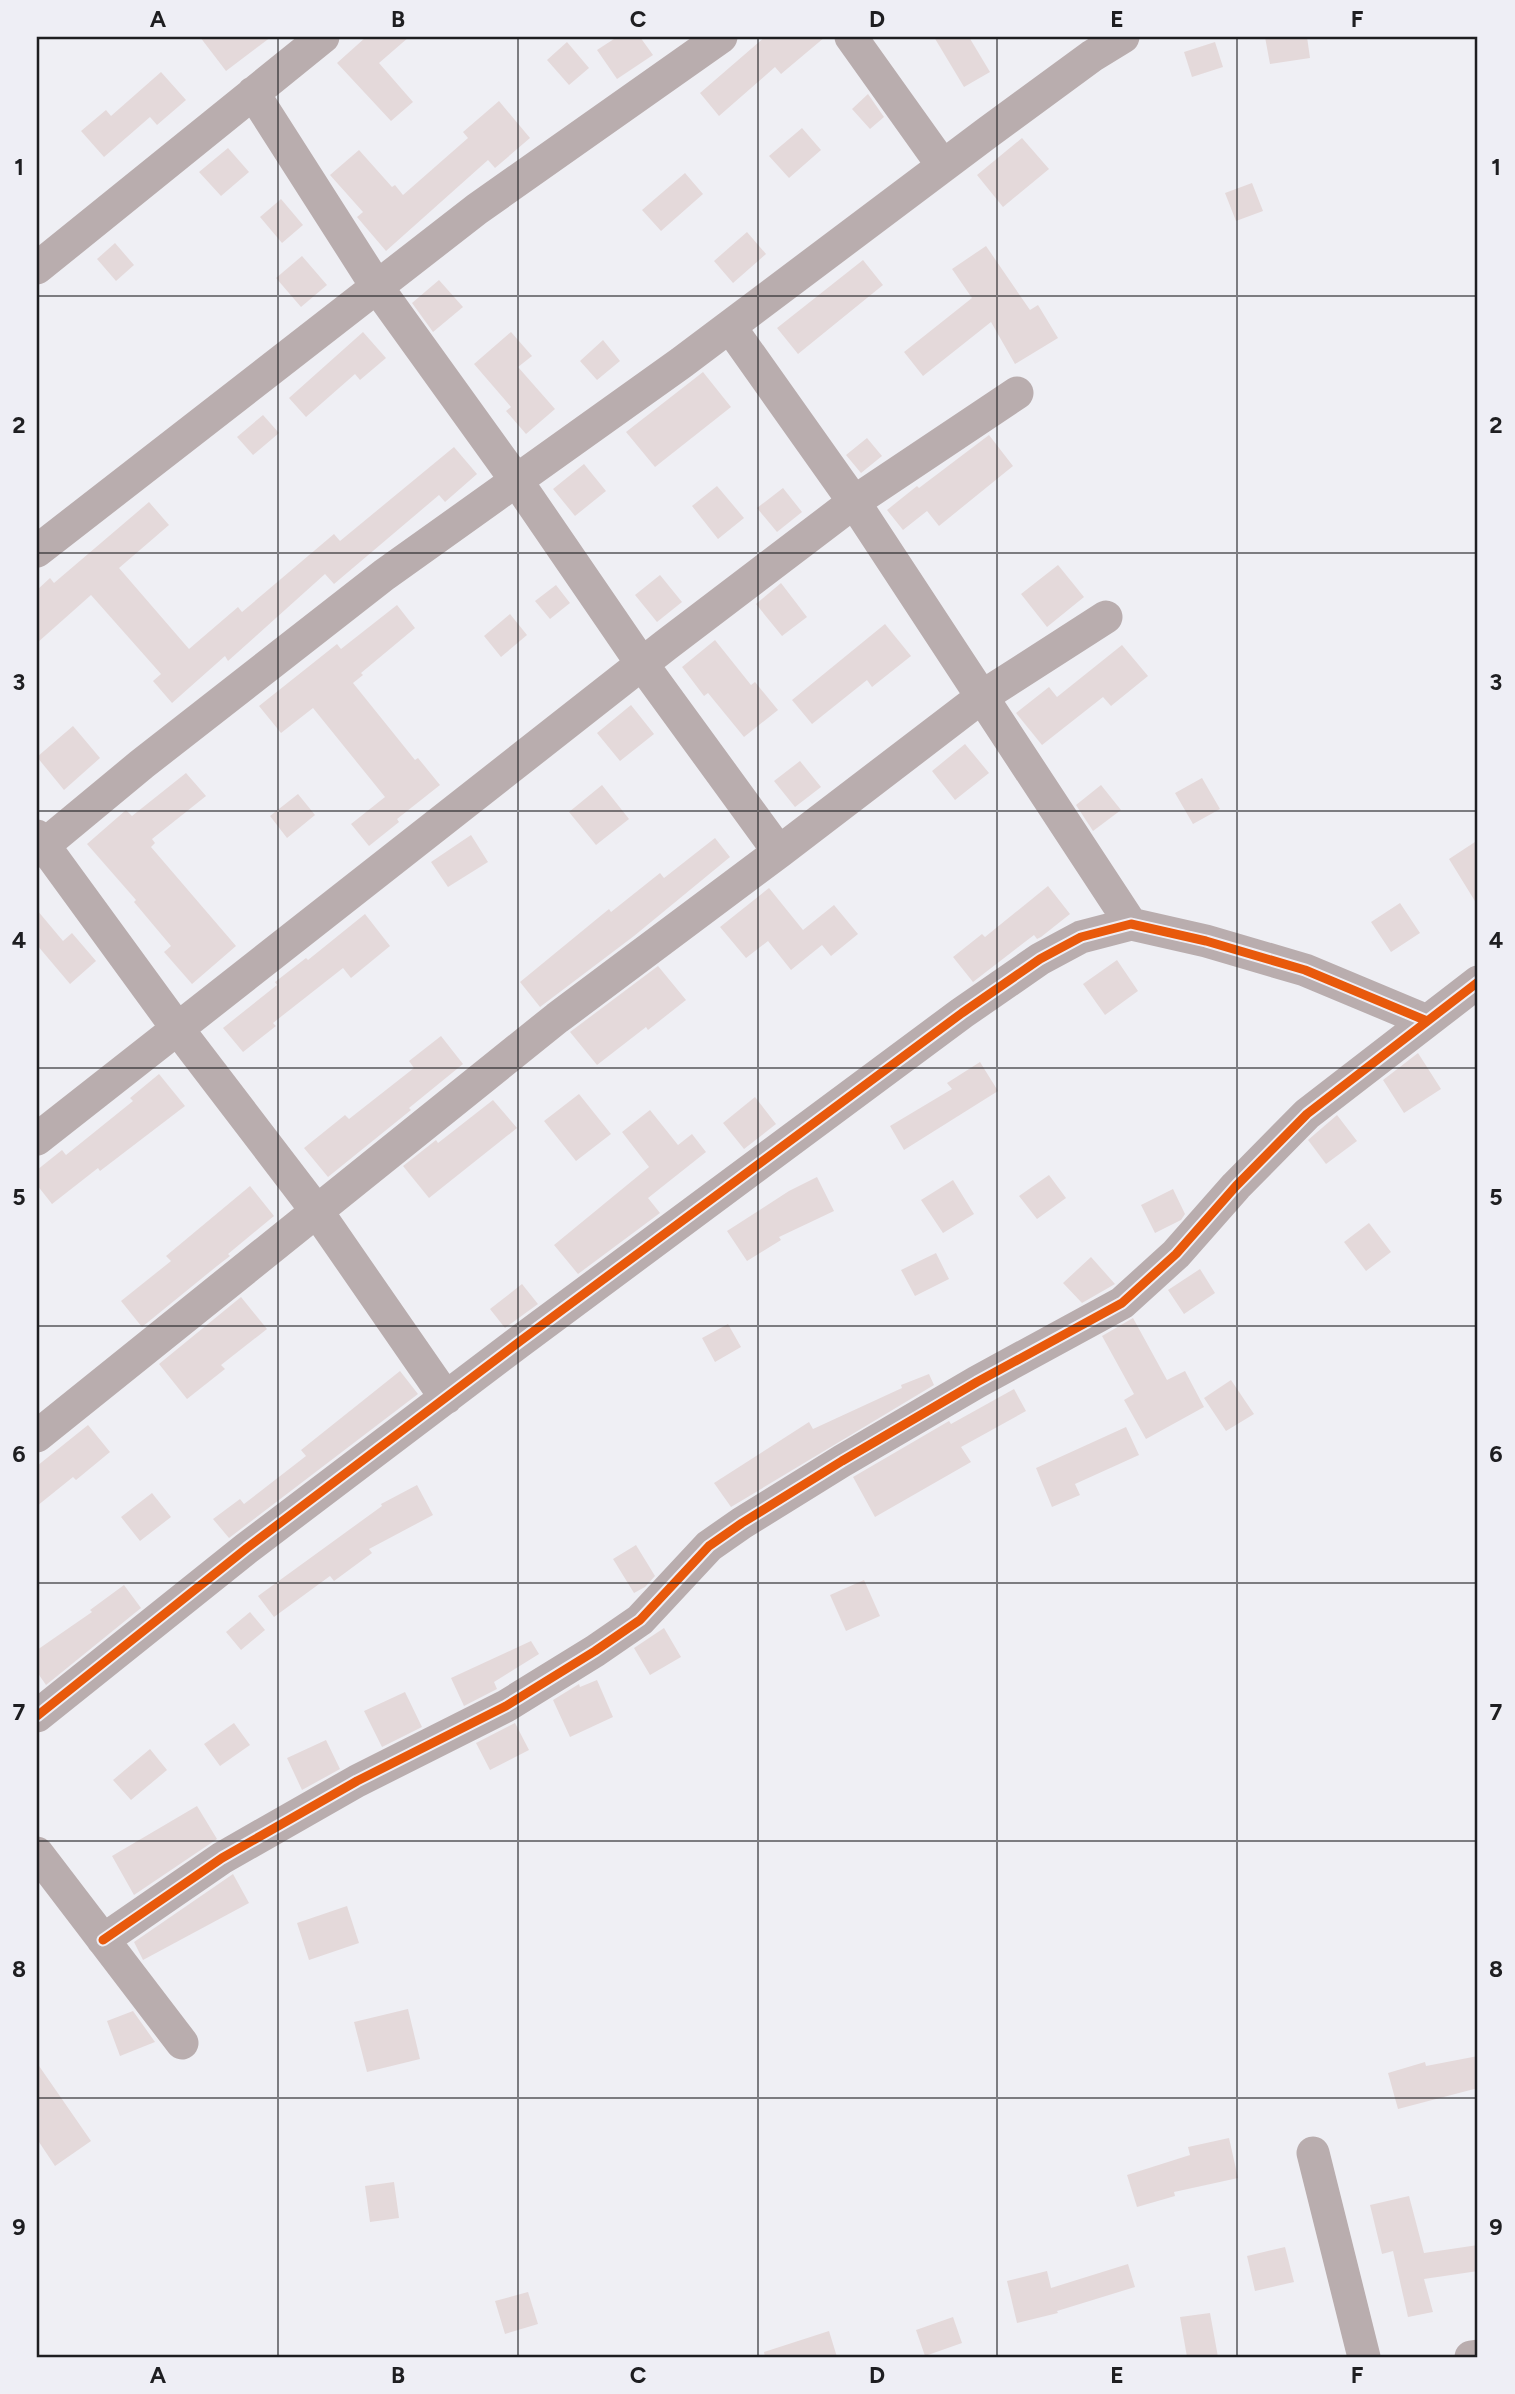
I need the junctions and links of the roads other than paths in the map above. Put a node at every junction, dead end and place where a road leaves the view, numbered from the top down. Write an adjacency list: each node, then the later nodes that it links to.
1 (323, 37): 5 (street)
2 (720, 37): 8 (street)
3 (851, 37): 6 (street)
4 (1123, 37): 6 (street)
5 (253, 93): 7 (street); 8 (street)
6 (943, 166): 9 (street)
7 (37, 268)
8 (377, 287): 11 (street); 13 (street)
9 (730, 327): 11 (street); 12 (street)
10 (1017, 393): 12 (street)
11 (516, 480): 15 (street); 17 (street)
12 (854, 502): 15 (street); 16 (street)
13 (37, 551)
14 (1106, 617): 16 (street)
15 (642, 664): 18 (street); 22 (street)
16 (983, 696): 18 (street); 19 (street)
17 (39, 844): 22 (street)
18 (779, 852): 24 (street)
19 (1131, 924): 21 (street); 25 (street)
20 (1478, 982): 21 (street)
21 (1427, 1020): 29 (street)
22 (177, 1028): 23 (street); 24 (street)
23 (37, 1139)
24 (316, 1210): 25 (street); 26 (street)
25 (446, 1398): 27 (street)
26 (37, 1436)
27 (37, 1716)
28 (37, 1853): 29 (street)
29 (103, 1940): 30 (street)
30 (182, 2043)
31 (1313, 2153): 33 (street)
32 (1478, 2356): 34 (street)
33 (1364, 2357)
34 (1471, 2357)

